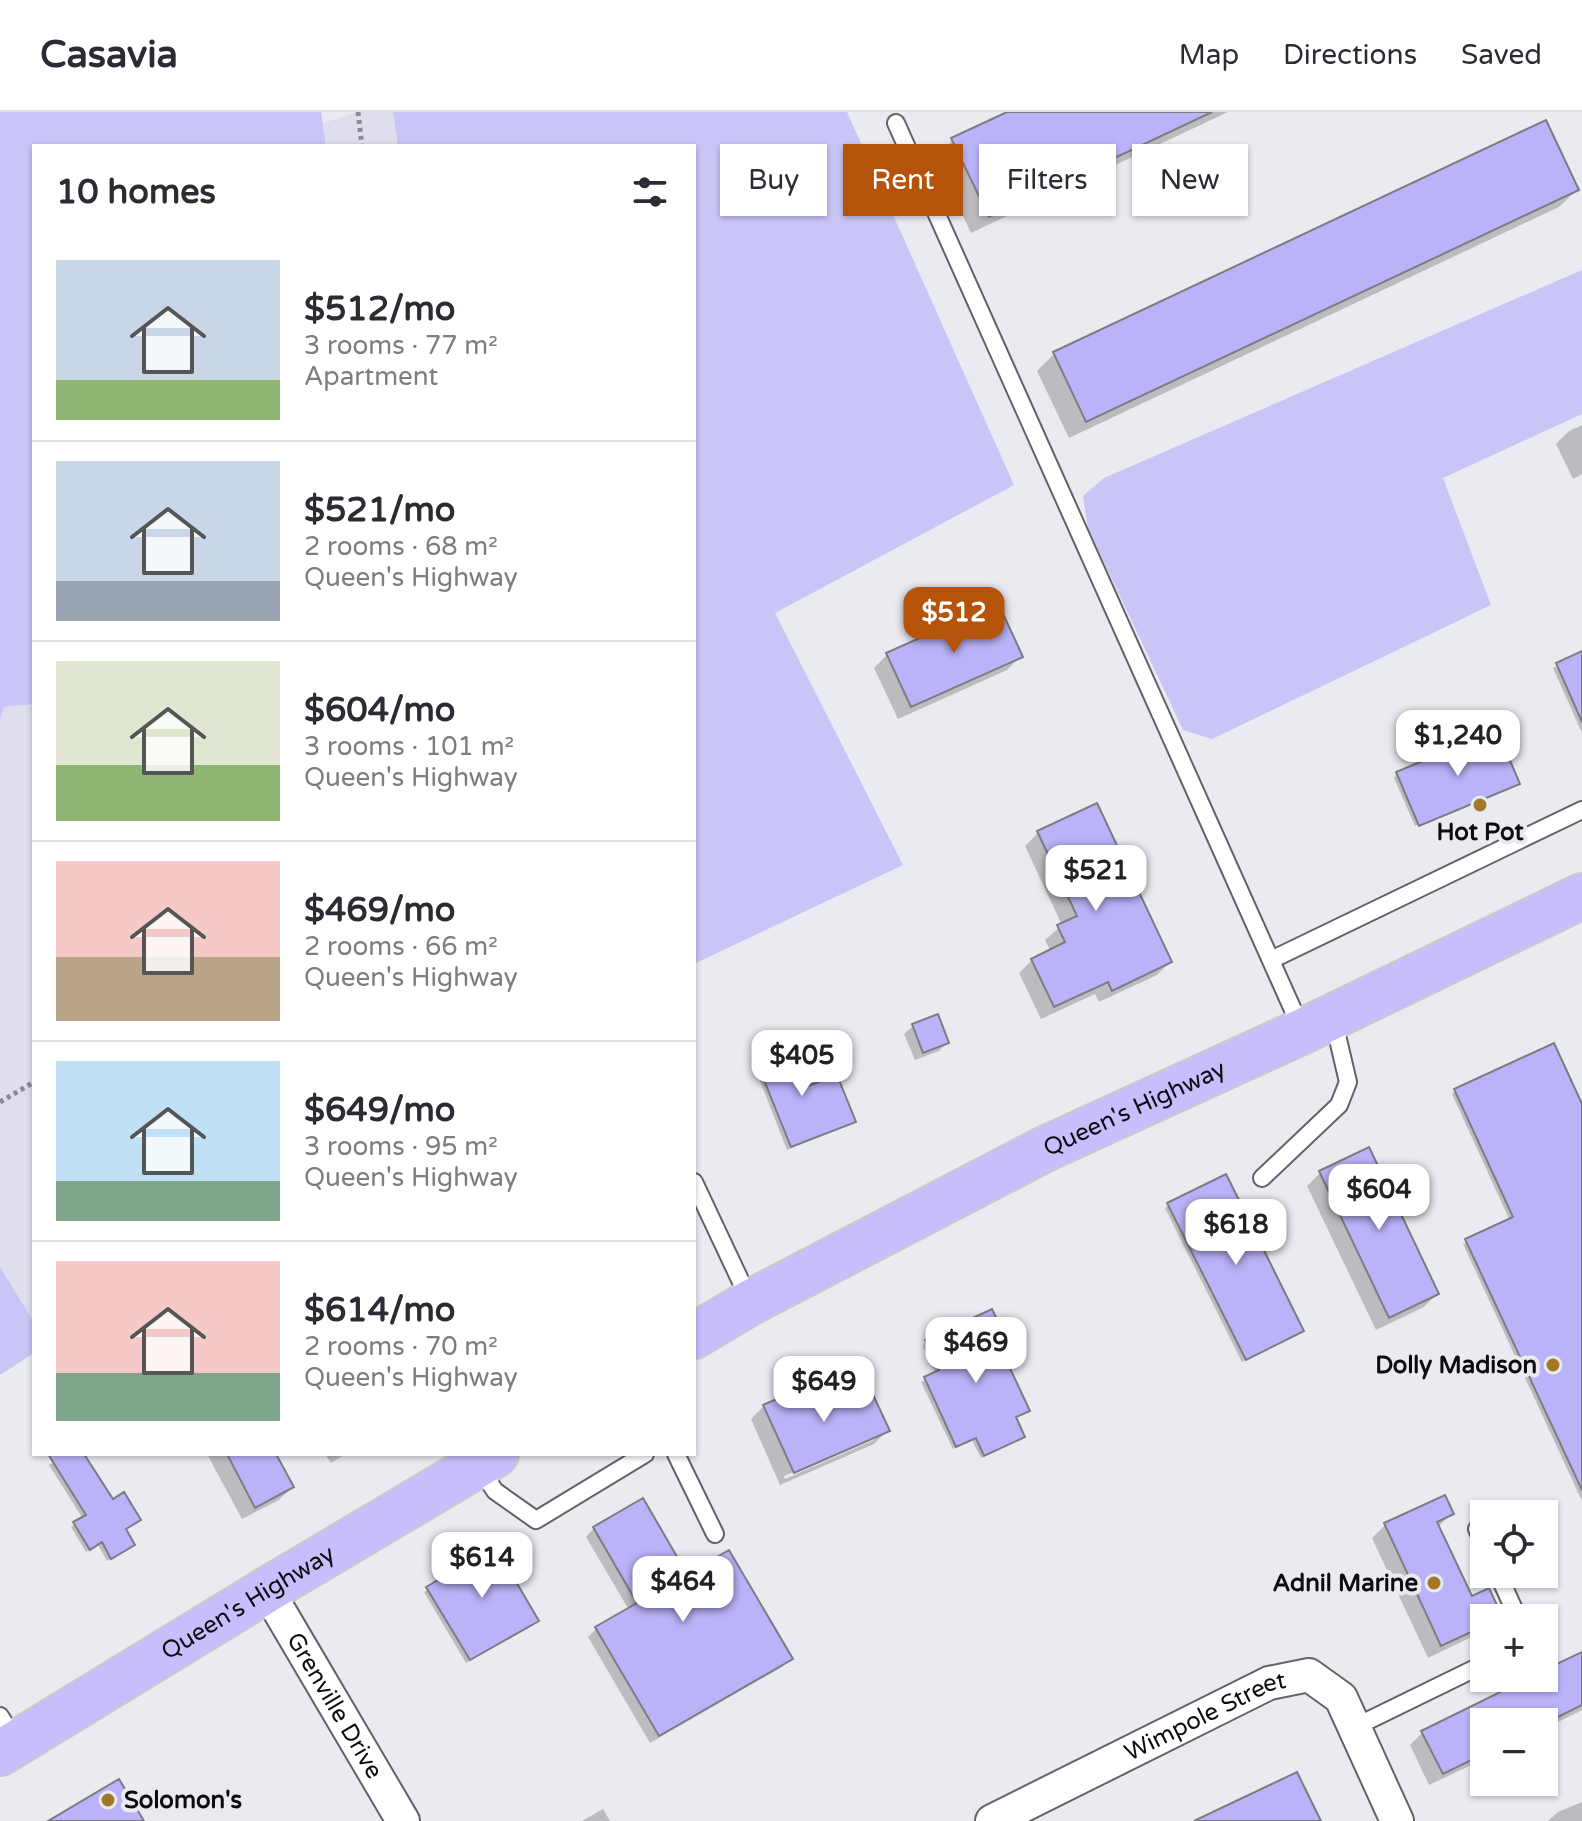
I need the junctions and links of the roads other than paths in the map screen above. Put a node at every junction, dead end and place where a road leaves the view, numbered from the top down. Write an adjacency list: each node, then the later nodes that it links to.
1 (896, 123): 4 (lane)
2 (1582, 810): 4 (lane)
3 (1582, 896): 5 (main road, Queen's Highway)
4 (1271, 960): 5 (lane)
5 (1318, 1024): 6 (lane); 8 (main road, Queen's Highway)
6 (1262, 1178)
7 (696, 1186): 8 (lane)
8 (751, 1302): 9 (main road, Queen's Highway)
9 (696, 1335)
10 (642, 1456): 12 (lane)
11 (677, 1456): 13 (lane)
12 (486, 1460): 14 (main road, Queen's Highway)
13 (715, 1534)
14 (267, 1590): 17 (main road, Queen's Highway); 18 (street, Grenville Drive)
15 (1470, 1671): 16 (lane)
16 (1355, 1727): 19 (street, Wimpole Street); 20 (street, Wimpole Street)
17 (6, 1737)
18 (403, 1821)
19 (992, 1821)
20 (1397, 1821)

